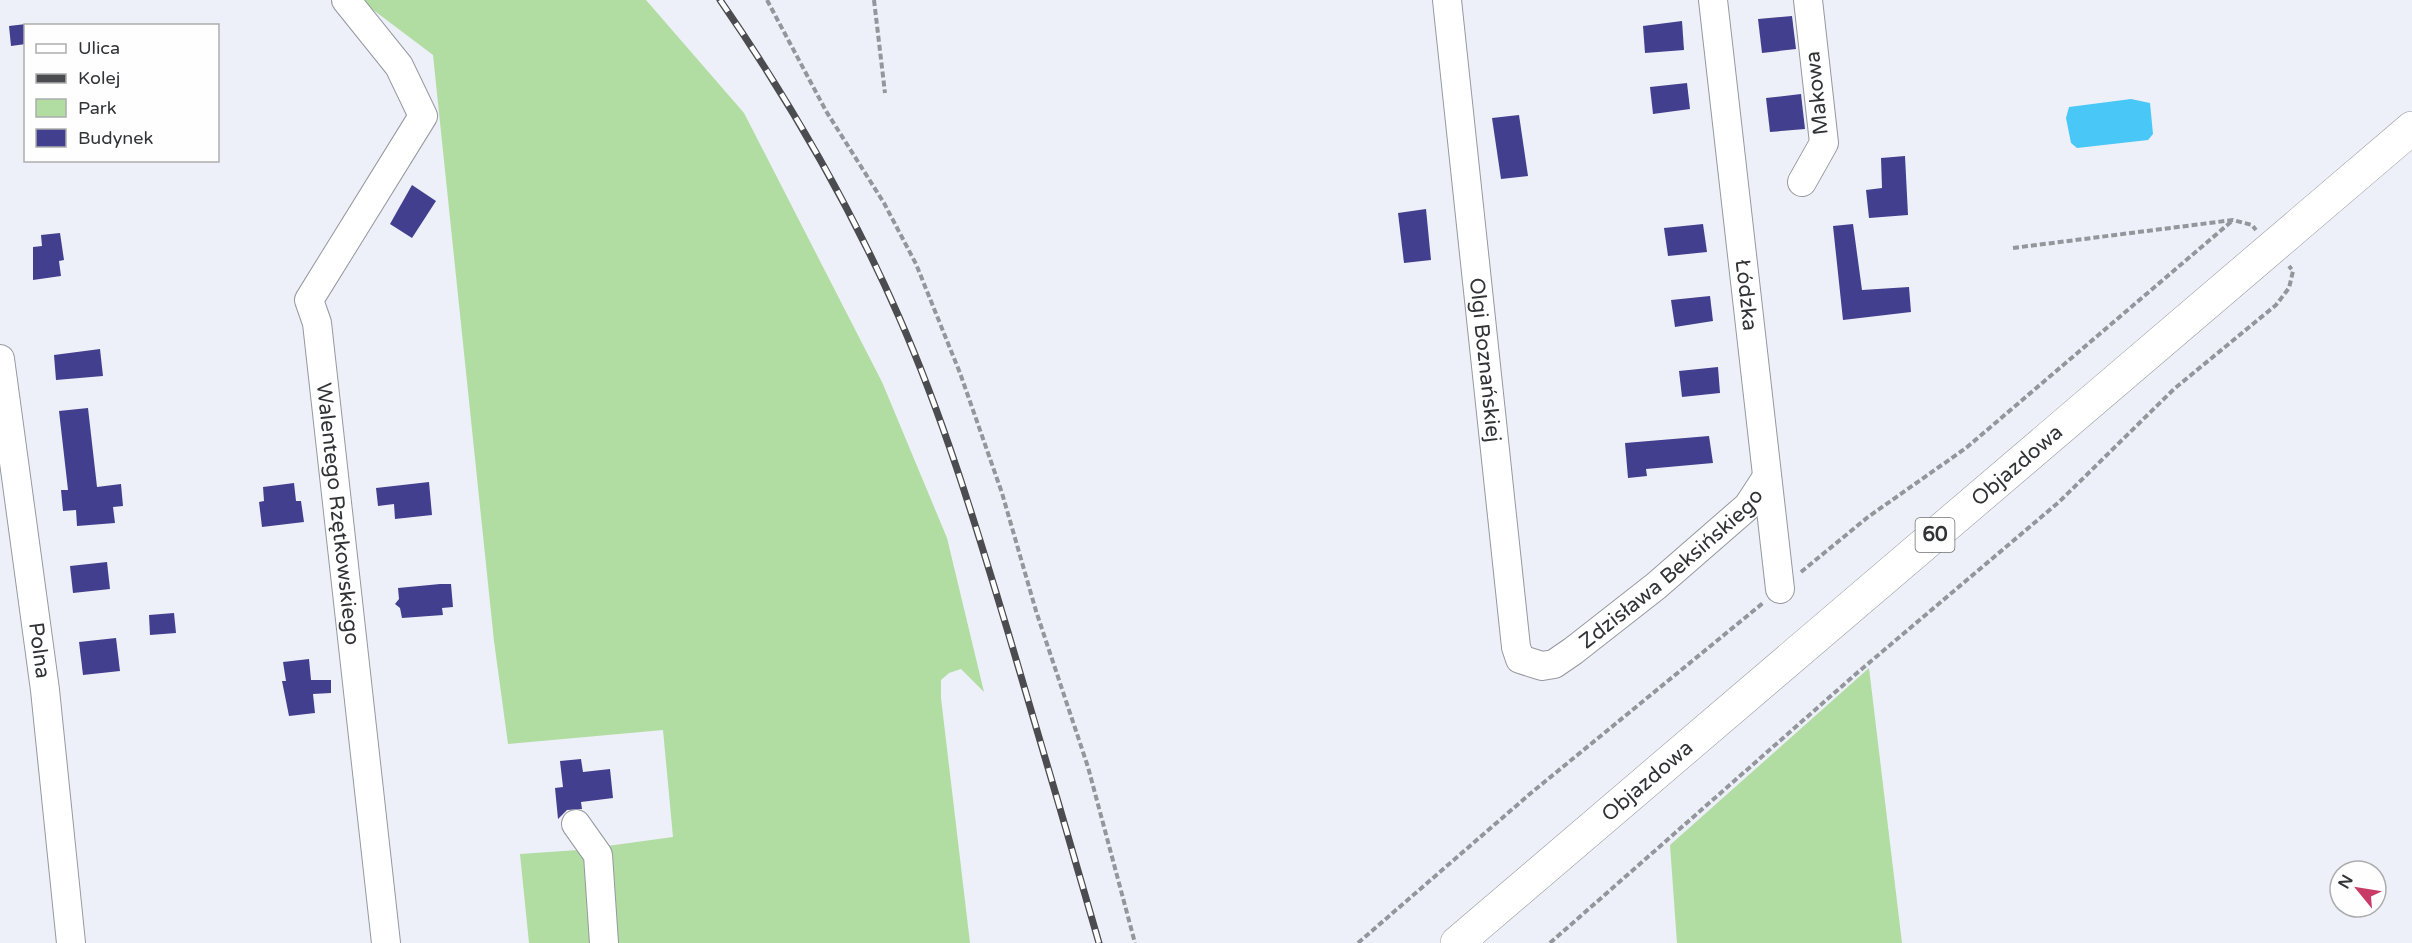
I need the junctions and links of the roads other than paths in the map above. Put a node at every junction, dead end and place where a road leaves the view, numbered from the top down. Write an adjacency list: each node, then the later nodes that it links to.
1 (346, 0): 13 (street, Walentego Rzętkowskiego)
2 (1447, 0): 10 (street, Olgi Boznańskiej)
3 (1713, 0): 8 (street, Łódzka)
4 (1808, 0): 6 (street, Makowa)
5 (2412, 128): 15 (main road, Objazdowa / 60)
6 (1802, 182)
7 (0, 360): 12 (street, Polna)
8 (1766, 480): 9 (street, Łódzka); 10 (street, Zdzisława Beksińskiego)
9 (1780, 589)
10 (1573, 651)
11 (576, 824): 14 (street)
12 (71, 943)
13 (386, 943)
14 (604, 943)
15 (1457, 943)

